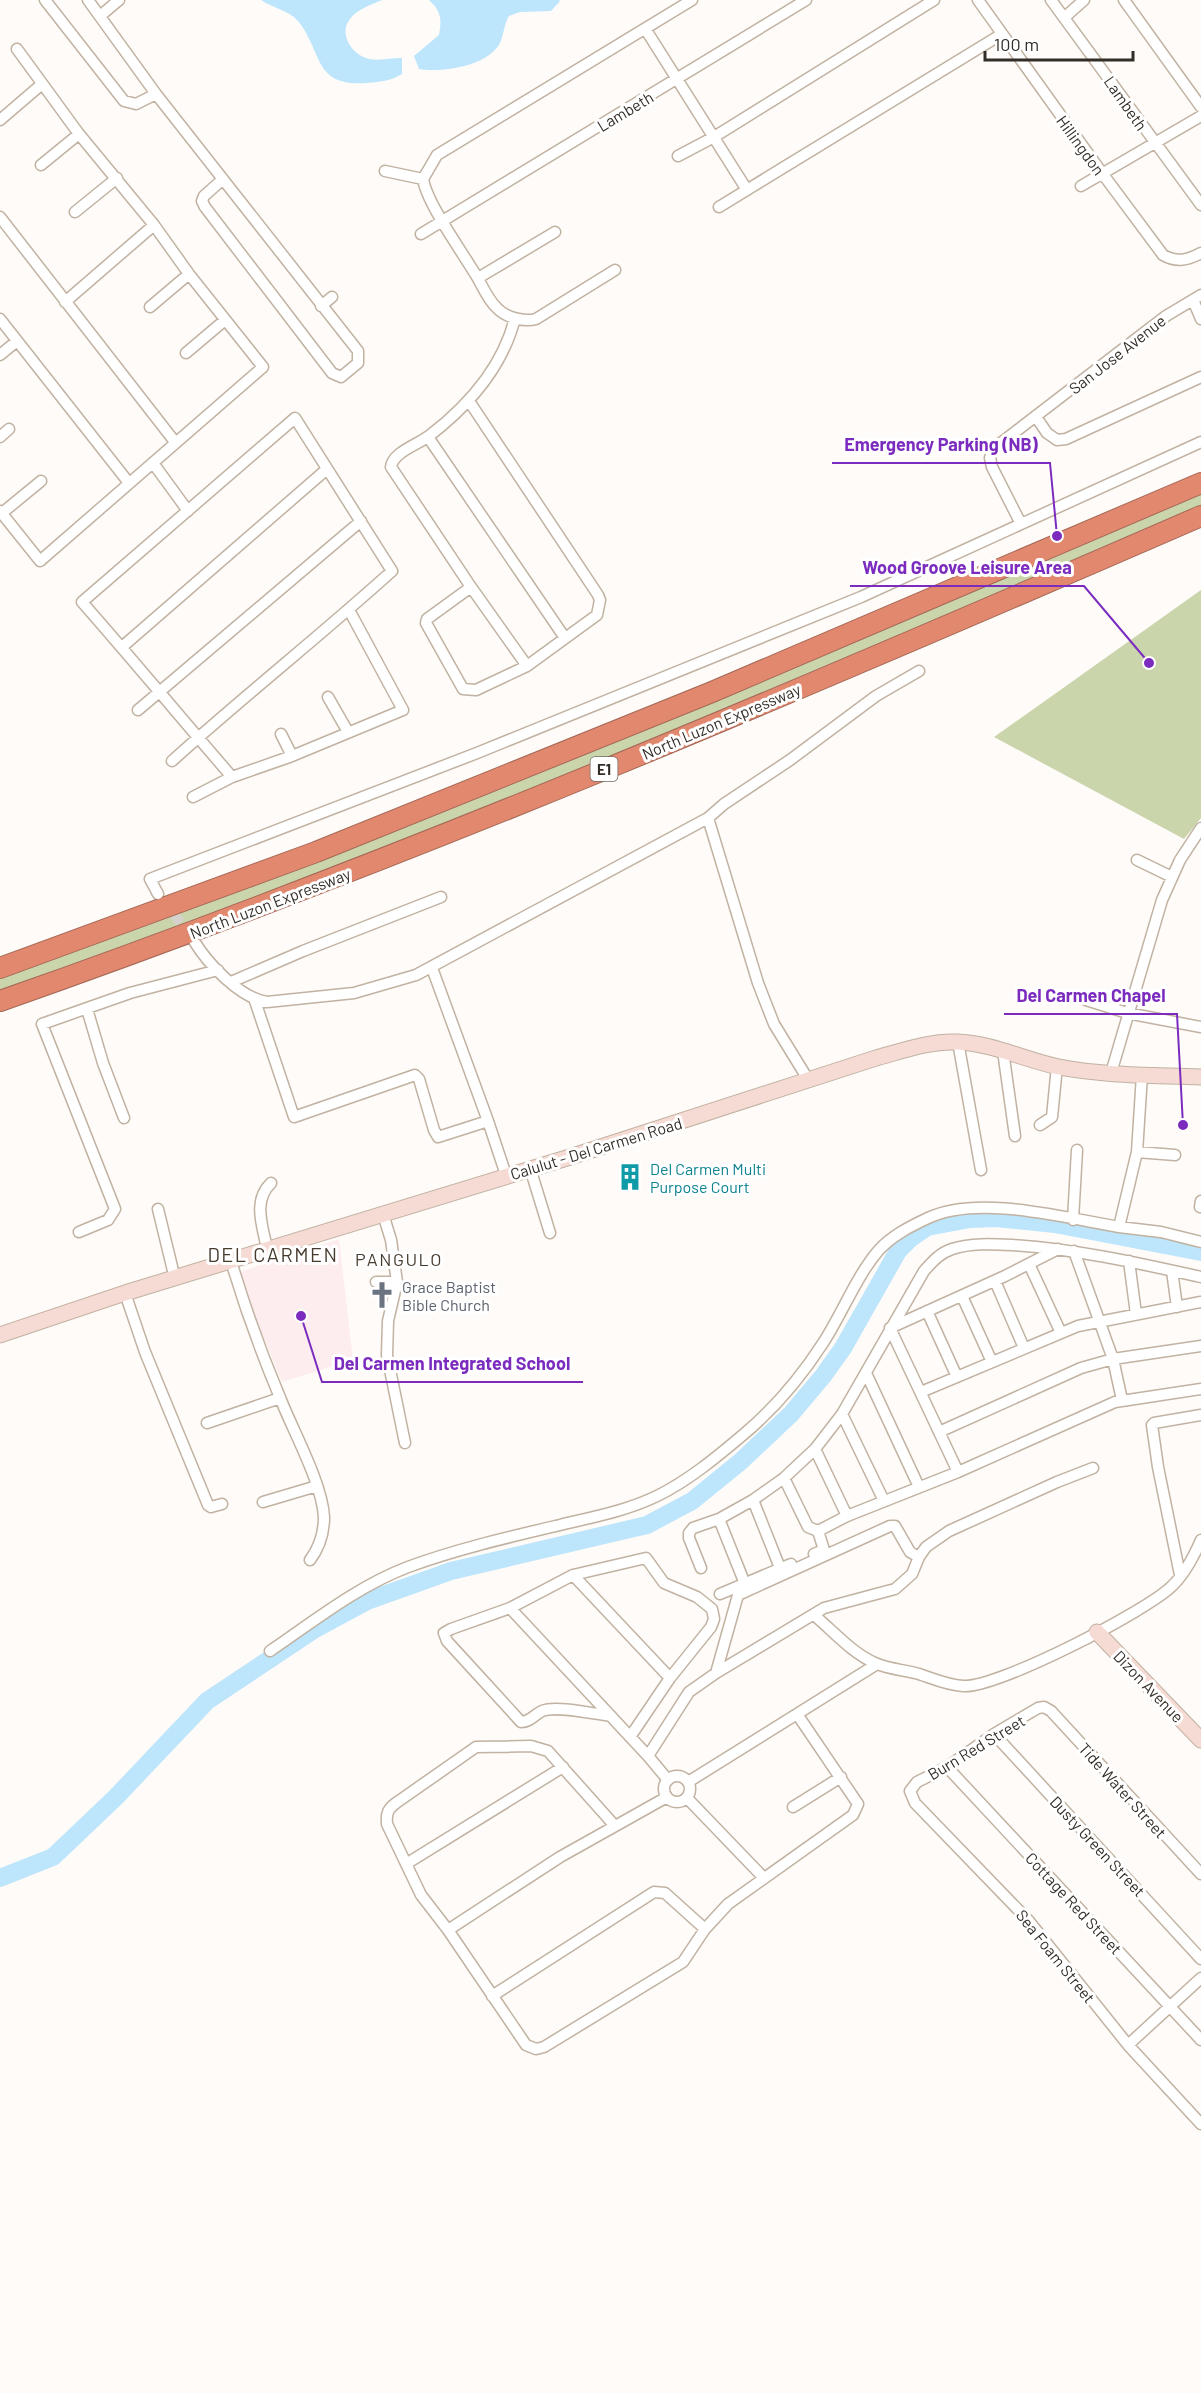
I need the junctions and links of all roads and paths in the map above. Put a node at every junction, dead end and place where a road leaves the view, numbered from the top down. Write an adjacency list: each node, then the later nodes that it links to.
1 (45, 0): 18 (street)
2 (88, 0): 11 (street)
3 (120, 0): 11 (street)
4 (692, 0): 13 (street)
5 (806, 0): 16 (street, Lambeth)
6 (934, 0): 23 (street)
7 (978, 0): 14 (street, Hillingdon)
8 (1052, 0): 12 (street, Lambeth)
9 (1084, 0): 12 (street)
10 (1124, 0): 19 (street)
11 (100, 16): 18 (street)
12 (1065, 17): 24 (street, Lambeth)
13 (646, 30): 16 (street); 31 (street)
14 (1002, 34): 28 (street, Hillingdon); 33 (street)
15 (17, 49): 17 (street)
16 (676, 79): 23 (street); 38 (street, Lambeth)
17 (42, 84): 21 (street); 22 (street)
18 (156, 94): 30 (street)
19 (1201, 107)
20 (1201, 116): 24 (street)
21 (0, 120)
22 (79, 134): 26 (street); 29 (street)
23 (714, 137): 25 (street); 33 (street)
24 (1154, 142): 28 (street); 34 (street, Lambeth)
25 (678, 156)
26 (41, 165)
27 (386, 171): 31 (street)
28 (1102, 173): 32 (street); 42 (street, Hillingdon)
29 (117, 178): 36 (street); 39 (street)
30 (223, 179): 49 (street); 49 (street)
31 (423, 179): 38 (street)
32 (1081, 186)
33 (747, 190): 35 (street)
34 (1201, 205)
35 (719, 207)
36 (75, 212)
37 (0, 217): 48 (street)
38 (443, 221): 41 (street, Lambeth); 45 (street)
39 (154, 225): 44 (street); 48 (street)
40 (555, 232): 45 (street)
41 (421, 234)
42 (1201, 253)
43 (615, 270): 51 (street)
44 (189, 274): 50 (street); 53 (street)
45 (478, 278): 51 (street)
46 (332, 297): 49 (street)
47 (1197, 297): 54 (street); 60 (street, San Jose Avenue)
48 (65, 302): 64 (street)
49 (321, 306)
50 (150, 307)
51 (515, 318): 59 (street)
52 (0, 319): 55 (street)
53 (225, 320): 56 (street); 64 (street)
54 (1201, 320)
55 (17, 341): 57 (street); 69 (street)
56 (186, 353)
57 (0, 355)
58 (1201, 376): 60 (street)
59 (469, 401): 63 (street); 78 (street)
60 (1036, 417): 75 (street, San Jose Avenue)
61 (9, 429): 62 (street)
62 (0, 436)
63 (428, 437): 76 (street); 78 (street)
64 (175, 442): 66 (street)
65 (1201, 442): 75 (street)
66 (153, 463): 69 (street); 71 (street)
67 (327, 468): 71 (street); 74 (street); 79 (street)
68 (41, 481): 72 (street)
69 (129, 483): 72 (street)
70 (1201, 483): 99 (highway, North Luzon Expressway / E1)
71 (188, 511): 79 (street)
72 (1, 512)
73 (1201, 516): 105 (highway, North Luzon Expressway / E1)
74 (361, 521): 77 (street); 82 (street)
75 (1021, 524): 96 (street)
76 (471, 588): 80 (street); 80 (street)
77 (349, 610): 85 (street); 87 (street)
78 (565, 638): 80 (street)
79 (122, 647): 82 (street)
80 (527, 666)
81 (919, 671): 92 (street)
82 (158, 692): 84 (street); 87 (street)
83 (328, 697): 85 (street)
84 (138, 710)
85 (348, 732): 88 (street)
86 (281, 735): 88 (street)
87 (198, 737): 89 (street); 90 (street)
88 (292, 756): 90 (street)
89 (172, 760)
90 (232, 777): 91 (street)
91 (193, 797)
92 (708, 818): 100 (street); 115 (street)
93 (1201, 828): 95 (street)
94 (1137, 860): 95 (street)
95 (1172, 877): 107 (street)
96 (158, 894)
97 (441, 897): 102 (street)
98 (194, 940): 101 (street)
99 (0, 968)
100 (432, 968): 103 (street); 117 (street)
101 (218, 970): 102 (street); 106 (street)
102 (231, 982): 103 (street)
103 (255, 1000): 117 (street)
104 (1086, 1000): 107 (street)
105 (0, 1001)
106 (87, 1009): 116 (street); 131 (street)
107 (1127, 1013): 108 (street); 112 (street)
108 (1201, 1027)
109 (958, 1042): 110 (main road, Calulut - Del Carmen Road); 115 (main road, Calulut - Del Carmen Road); 124 (street)
110 (1003, 1051): 111 (main road, Calulut - Del Carmen Road); 119 (street)
111 (1057, 1066): 112 (main road, Calulut - Del Carmen Road); 118 (street)
112 (1111, 1073): 113 (main road, Calulut - Del Carmen Road)
113 (1142, 1075): 114 (main road, Calulut - Del Carmen Road); 121 (street)
114 (1201, 1077)
115 (809, 1081): 123 (main road, Calulut - Del Carmen Road)
116 (124, 1118)
117 (488, 1120): 125 (street)
118 (1040, 1125)
119 (1015, 1136)
120 (1077, 1150): 129 (street)
121 (1137, 1152): 122 (street); 130 (street)
122 (1175, 1155)
123 (530, 1168): 125 (main road, Calulut - Del Carmen Road); 132 (street)
124 (981, 1170)
125 (506, 1175): 128 (main road, Calulut - Del Carmen Road)
126 (271, 1183): 134 (street)
127 (158, 1209): 142 (street)
128 (383, 1214): 134 (main road, Calulut - Del Carmen Road); 145 (street)
129 (1074, 1220): 130 (street); 197 (street)
130 (1119, 1227): 133 (street)
131 (79, 1232)
132 (550, 1233)
133 (1201, 1242)
134 (267, 1249): 137 (main road, Calulut - Del Carmen Road)
135 (1059, 1249): 136 (street); 139 (street); 153 (street)
136 (1074, 1251): 138 (street); 152 (street)
137 (231, 1261): 142 (main road, Calulut - Del Carmen Road); 164 (street)
138 (1129, 1261): 140 (street); 151 (street)
139 (1029, 1264): 143 (street); 154 (street)
140 (1172, 1271): 141 (street); 149 (street)
141 (1201, 1277)
142 (176, 1279): 146 (main road, Calulut - Del Carmen Road)
143 (995, 1281): 147 (street); 157 (street)
144 (376, 1282): 145 (street)
145 (397, 1282): 170 (street)
146 (125, 1293): 155 (main road, Calulut - Del Carmen Road); 180 (street)
147 (962, 1296): 150 (street); 159 (street)
148 (1201, 1302): 149 (street)
149 (1176, 1307): 151 (street)
150 (927, 1311): 153 (street); 161 (street)
151 (1136, 1314): 152 (street)
152 (1100, 1321): 154 (street); 158 (street)
153 (890, 1328): 160 (street); 163 (street)
154 (1061, 1333): 157 (street)
155 (0, 1335)
156 (1201, 1346): 158 (street)
157 (1024, 1348): 159 (street)
158 (1113, 1359): 165 (street); 169 (street)
159 (992, 1362): 161 (street)
160 (866, 1373): 166 (street); 176 (street)
161 (957, 1377): 163 (street)
162 (1201, 1389): 165 (street)
163 (921, 1392): 169 (street)
164 (280, 1398): 168 (street); 175 (street)
165 (1122, 1400): 173 (street)
166 (842, 1414): 171 (street); 178 (street)
167 (1201, 1415): 191 (street)
168 (207, 1423)
169 (939, 1432): 173 (street)
170 (405, 1443)
171 (815, 1449): 174 (street); 181 (street)
172 (1093, 1468): 185 (street)
173 (958, 1472): 176 (street)
174 (784, 1478): 177 (street); 183 (street)
175 (317, 1486): 179 (street); 187 (street)
176 (919, 1487): 178 (street)
177 (753, 1500): 182 (street); 189 (street)
178 (884, 1501): 181 (street)
179 (263, 1502)
180 (222, 1504)
181 (847, 1516): 183 (street)
182 (719, 1519): 188 (street); 192 (street)
183 (818, 1531): 189 (street)
184 (1201, 1540): 186 (street)
185 (918, 1557): 195 (street); 199 (street)
186 (1196, 1559): 191 (street)
187 (310, 1560)
188 (701, 1568)
189 (780, 1568): 192 (street)
190 (573, 1575): 194 (street); 200 (street); 200 (street)
191 (1180, 1575): 196 (street)
192 (745, 1584): 193 (street)
193 (720, 1594)
194 (510, 1608): 203 (street); 203 (street)
195 (814, 1615): 198 (street); 199 (street)
196 (1097, 1632): 198 (street); 206 (main road, Dizon Avenue)
197 (270, 1651)
198 (877, 1664): 202 (street)
199 (716, 1673): 207 (street)
200 (670, 1678): 205 (street)
201 (1044, 1707): 204 (street, Burn Red Street); 219 (street, Tide Water Street)
202 (797, 1714): 210 (street); 212 (street)
203 (611, 1716): 205 (street)
204 (994, 1734): 209 (street, Burn Red Street); 223 (street, Dusty Green Street)
205 (630, 1737): 207 (street)
206 (1201, 1740)
207 (648, 1756): 211 (street)
208 (563, 1767): 217 (street); 218 (street); 218 (street)
209 (947, 1767): 213 (street, Burn Red Street); 226 (street, Cottage Red Street)
210 (841, 1777): 216 (street); 220 (street)
211 (668, 1780): 212 (street); 214 (street)
212 (688, 1782): 215 (street)
213 (910, 1791): 228 (street, Sea Foam Street)
214 (667, 1797): 215 (street); 217 (street)
215 (687, 1798): 220 (street)
216 (793, 1807)
217 (615, 1826): 222 (street)
218 (406, 1864): 222 (street)
219 (1201, 1874)
220 (763, 1877): 221 (street)
221 (705, 1929): 225 (street); 225 (street)
222 (448, 1930): 225 (street)
223 (1201, 1959)
224 (1201, 1978): 226 (street)
225 (492, 1996)
226 (1171, 2007): 227 (street, Cottage Red Street); 228 (street)
227 (1201, 2040)
228 (1128, 2045): 229 (street, Sea Foam Street)
229 (1201, 2124)

